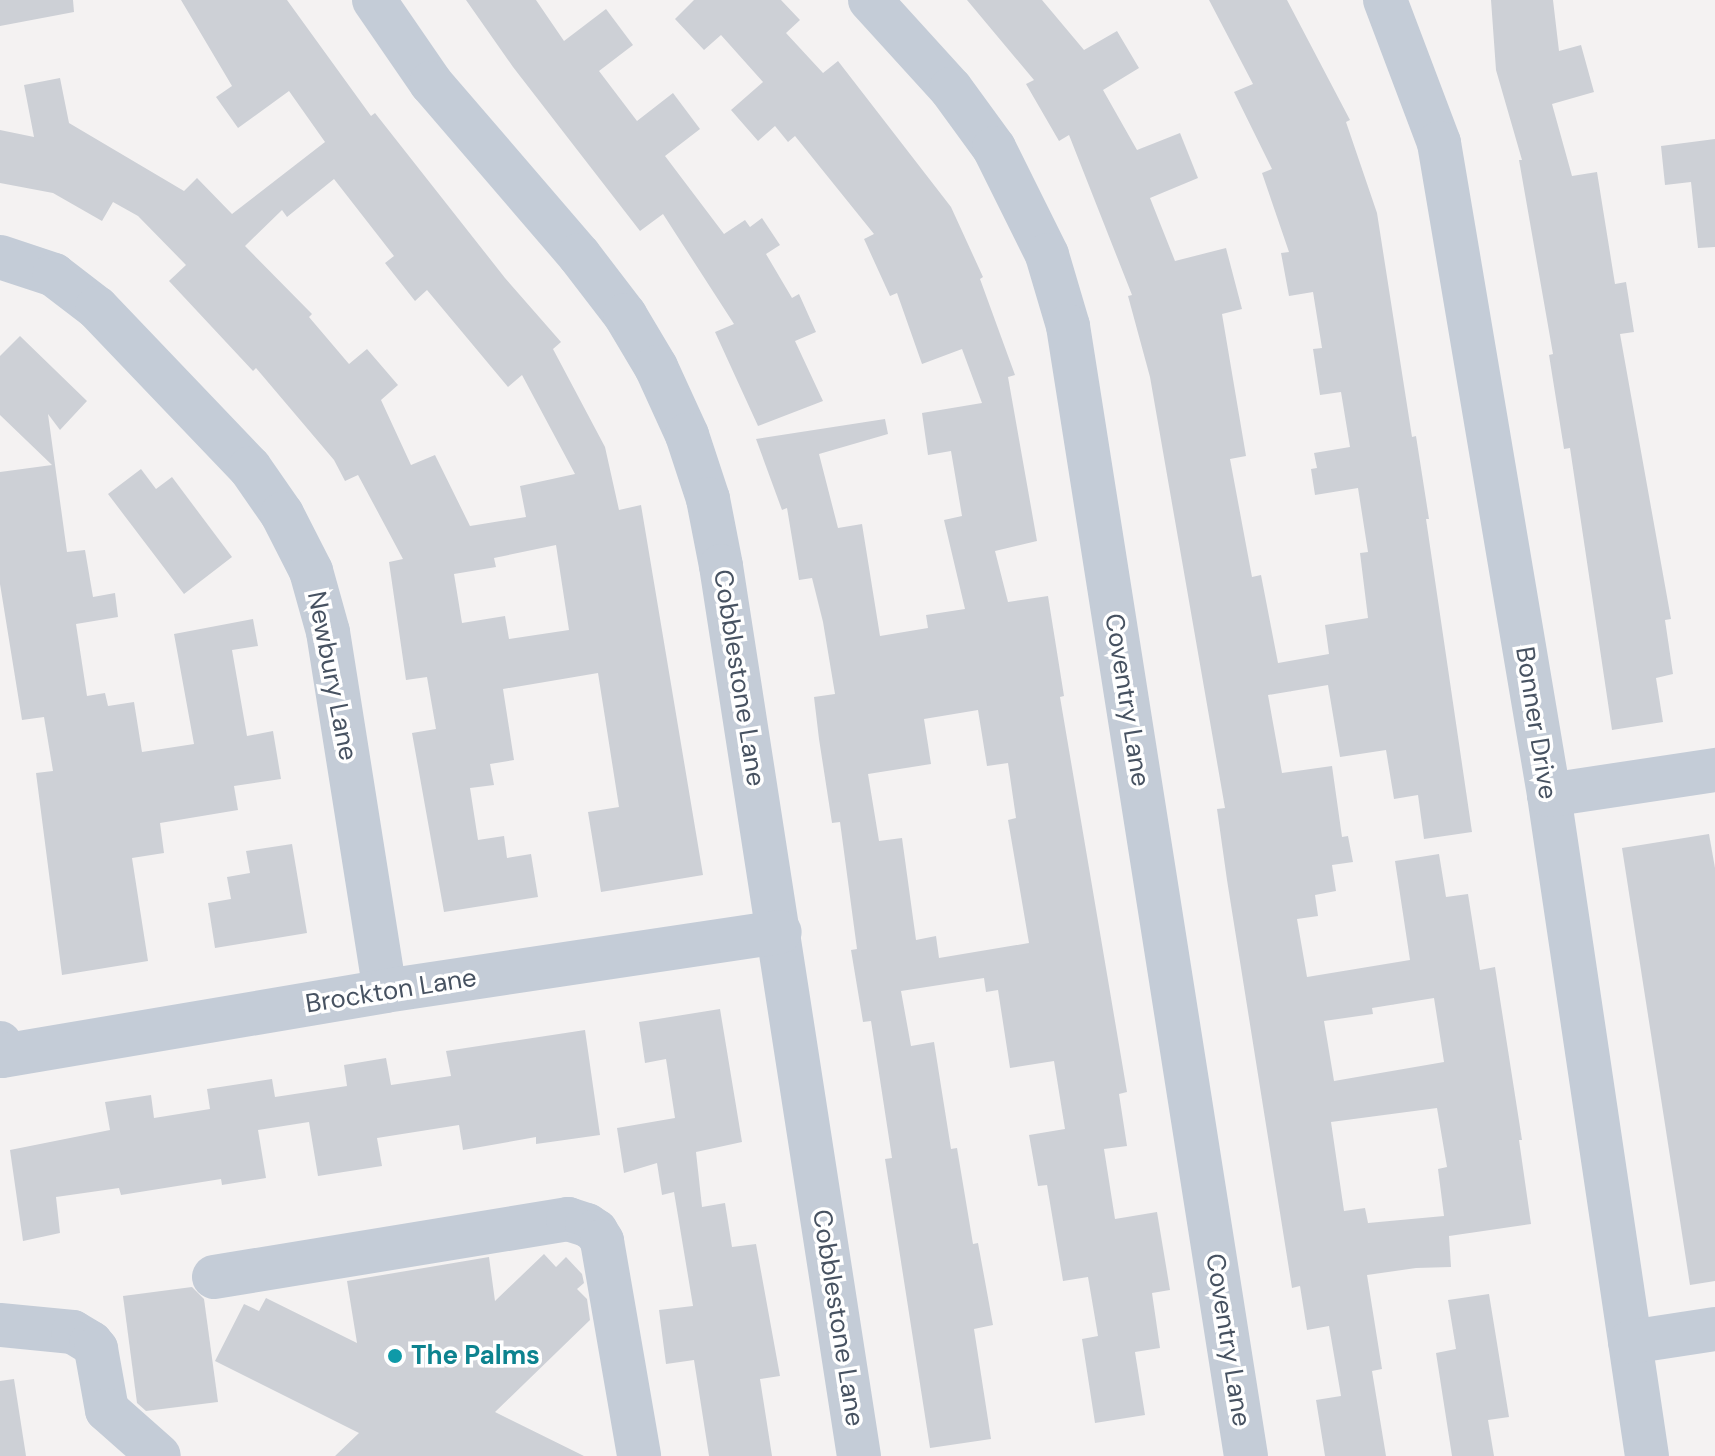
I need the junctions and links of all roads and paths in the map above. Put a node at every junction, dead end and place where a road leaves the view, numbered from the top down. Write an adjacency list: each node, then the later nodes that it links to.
1 (374, 0): 7 (street, Cobblestone Lane)
2 (870, 0): 17 (street, Coventry Lane)
3 (1385, 0): 6 (street, Bonner Drive)
4 (0, 257): 8 (street, Newbury Lane)
5 (1715, 770): 6 (street)
6 (1549, 795): 13 (street, Bonner Drive)
7 (780, 932): 8 (street, Brockton Lane); 16 (street, Cobblestone Lane)
8 (385, 991): 9 (street, Brockton Lane)
9 (1, 1050)
10 (214, 1277): 15 (street)
11 (0, 1325): 14 (street)
12 (1715, 1329): 13 (street)
13 (1630, 1342): 18 (street, Bonner Drive)
14 (159, 1456)
15 (639, 1456)
16 (859, 1456)
17 (1246, 1456)
18 (1647, 1456)

